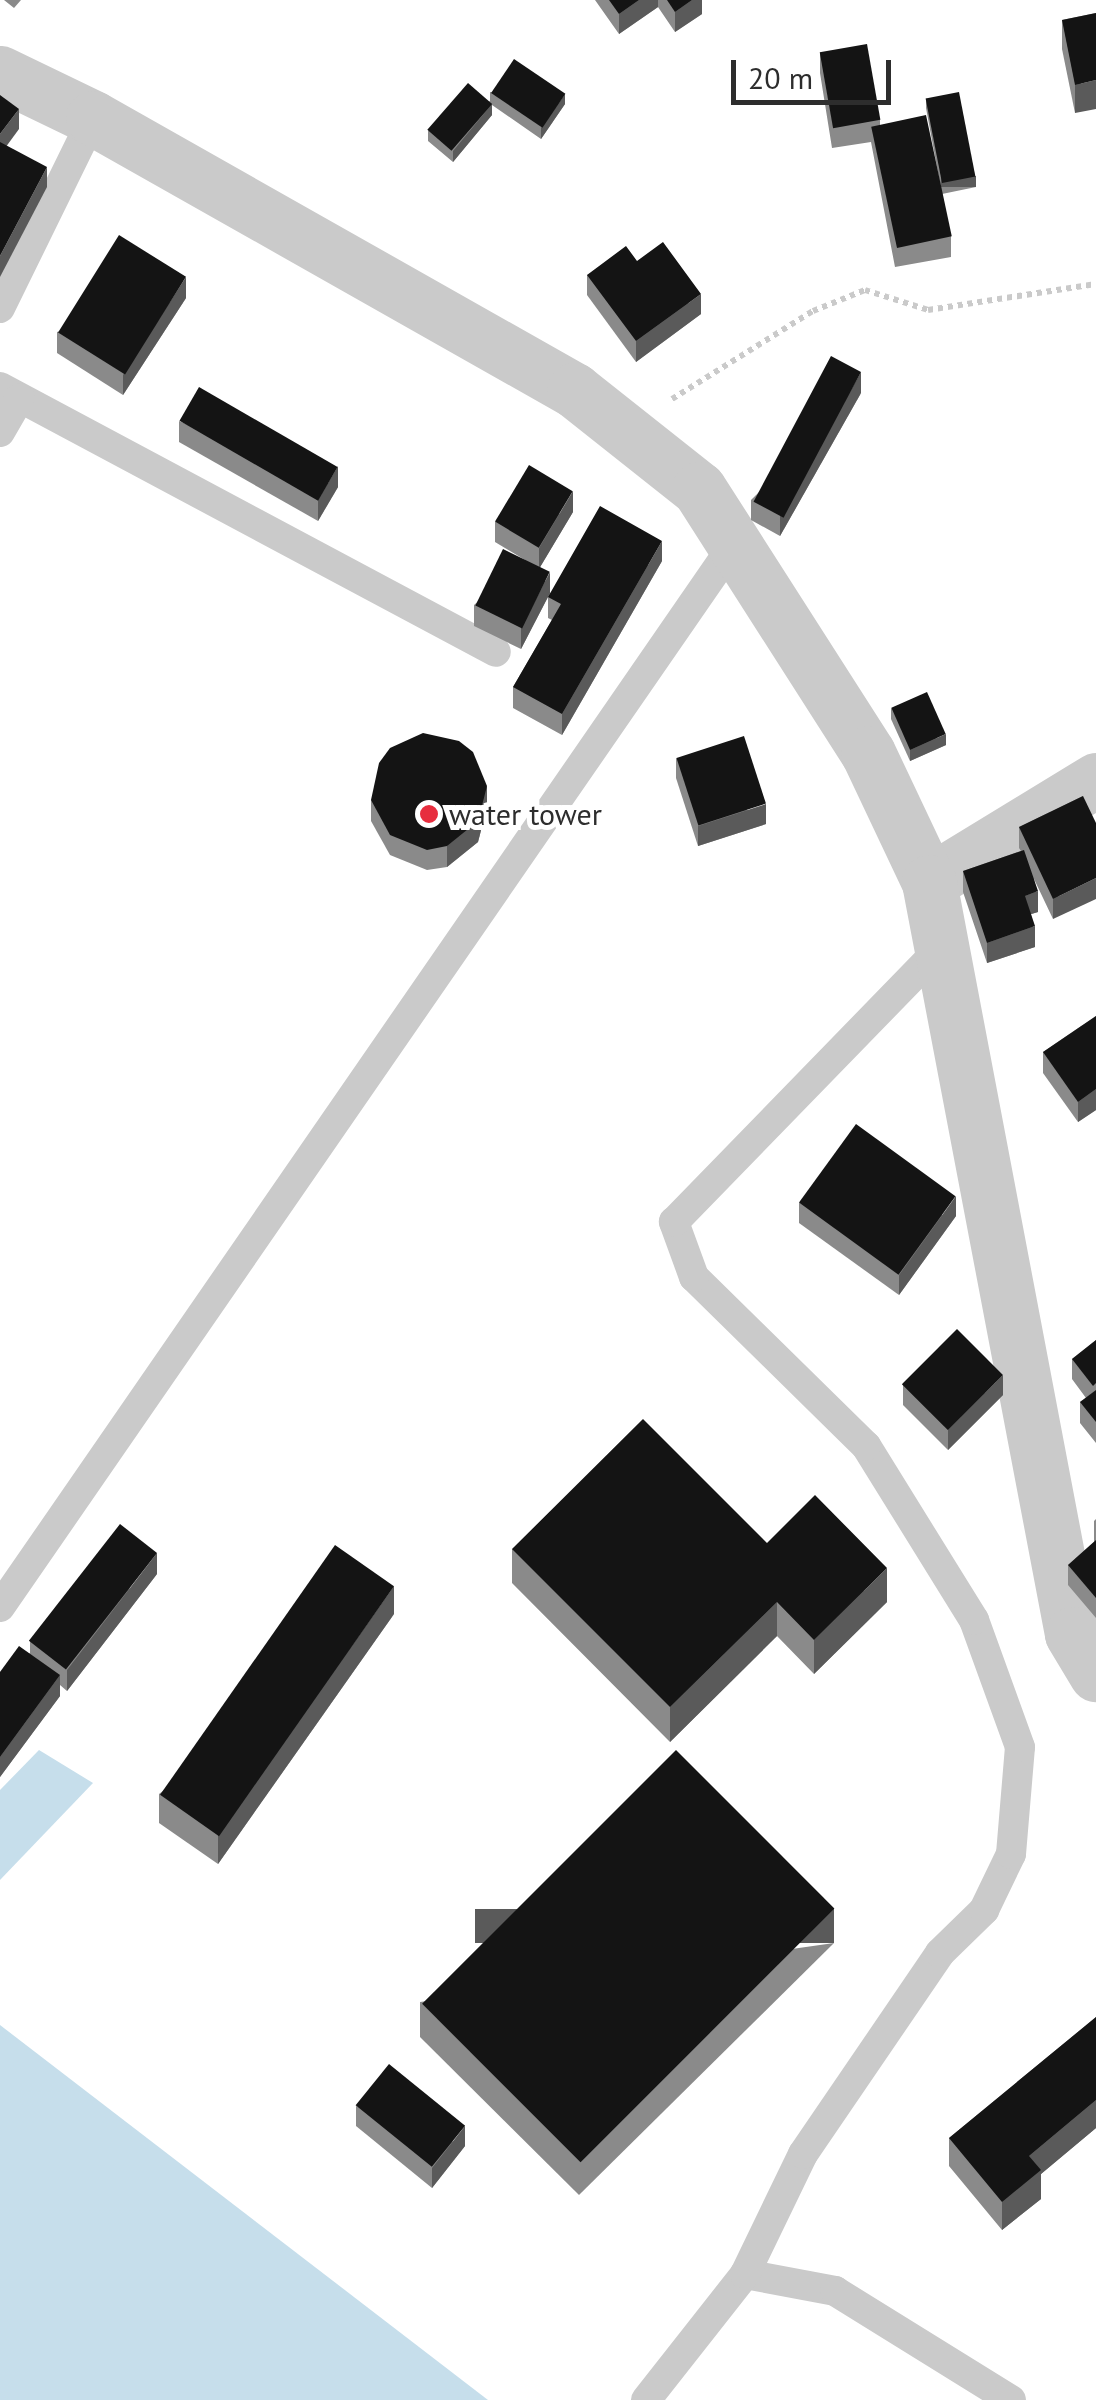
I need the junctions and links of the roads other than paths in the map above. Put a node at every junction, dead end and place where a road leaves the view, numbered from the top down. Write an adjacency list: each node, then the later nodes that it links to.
1 (0, 73): 2 (street)
2 (93, 118): 3 (lane); 6 (street)
3 (0, 308)
4 (10, 393): 5 (lane); 7 (lane)
5 (0, 432)
6 (734, 544): 9 (street); 11 (lane)
7 (496, 652)
8 (1096, 780): 9 (street)
9 (930, 882): 10 (street)
10 (942, 946): 12 (street); 13 (lane)
11 (0, 1608)
12 (1096, 1674)
13 (745, 2274): 14 (lane); 15 (lane)
14 (646, 2400)
15 (1011, 2400)

